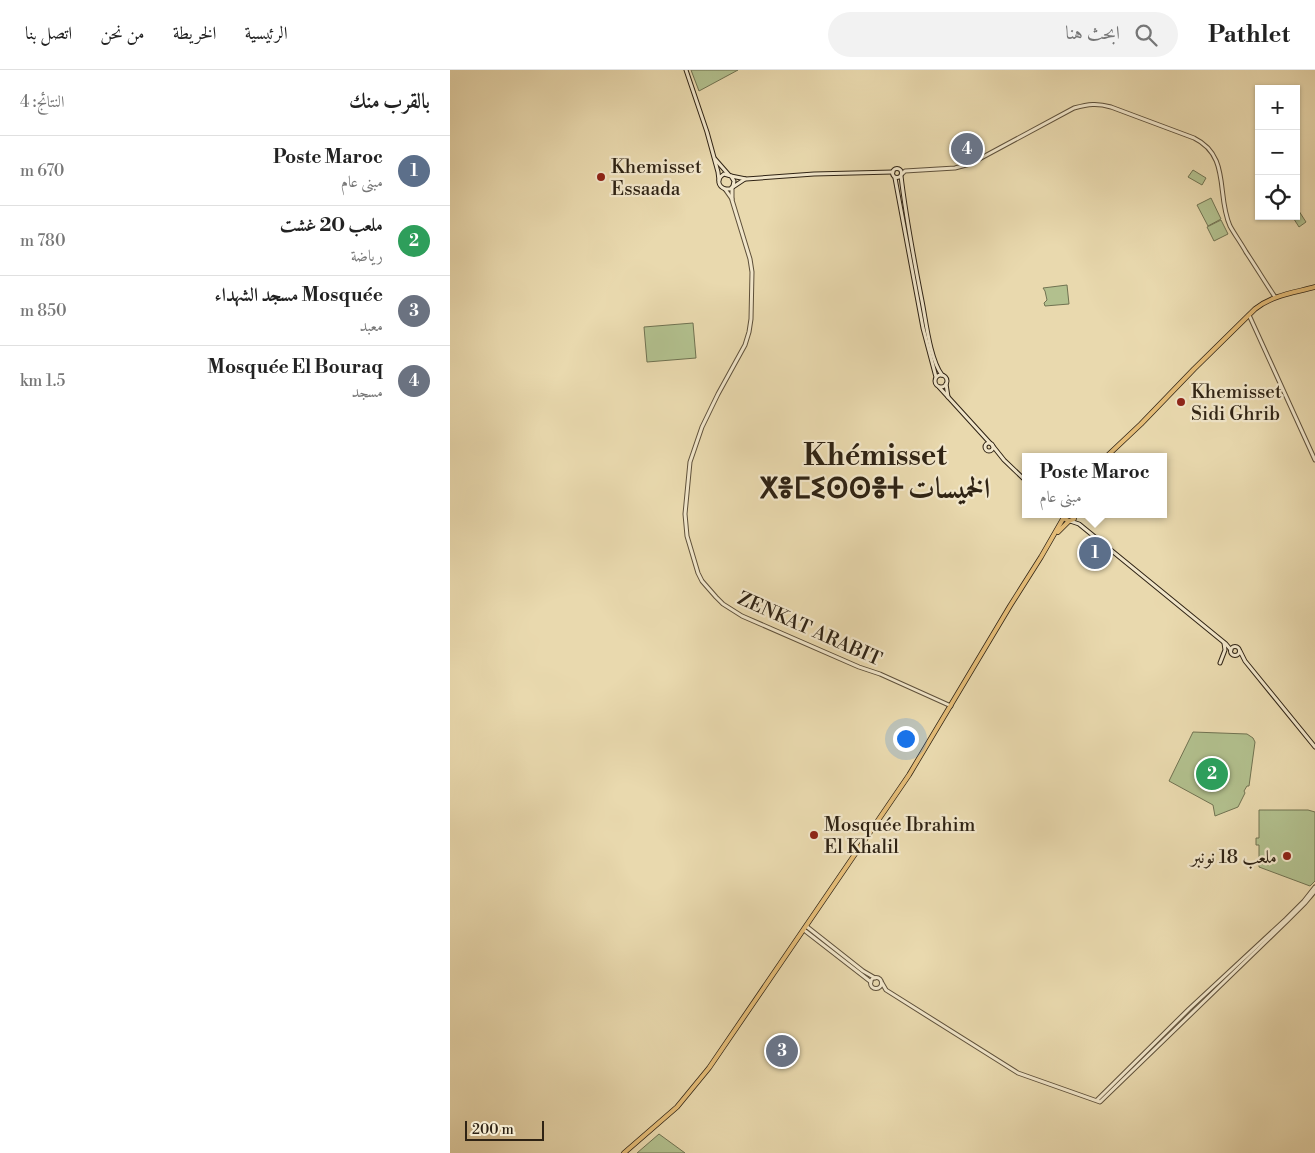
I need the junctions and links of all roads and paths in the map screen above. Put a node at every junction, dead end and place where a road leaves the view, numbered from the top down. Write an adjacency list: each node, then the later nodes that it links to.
1 (686, 70): 2 (street)
2 (714, 159): 4 (street); 8 (street)
3 (892, 172): 5 (street); 6 (street); 7 (street)
4 (730, 175): 7 (street); 8 (street); 9 (street)
5 (901, 175): 6 (street); 13 (street); 15 (street)
6 (895, 178): 16 (street)
7 (746, 179): 9 (street)
8 (719, 180): 10 (street)
9 (732, 186): 10 (street); 11 (street)
10 (725, 190): 11 (street)
11 (732, 200): 42 (street, ZENKAT ARABIT)
12 (1315, 287): 13 (main road)
13 (1275, 297): 14 (main road)
14 (1249, 315): 24 (main road); 26 (street)
15 (942, 375): 16 (street); 17 (street)
16 (936, 377): 18 (street)
17 (946, 384): 18 (street); 19 (street)
18 (939, 387): 19 (street)
19 (949, 397): 20 (street)
20 (983, 436): 21 (street); 22 (street)
21 (986, 444): 22 (street); 23 (street)
22 (991, 444): 23 (street); 25 (street)
23 (991, 451): 25 (street)
24 (1110, 453)
25 (1000, 454): 27 (street)
26 (1315, 460)
27 (1022, 477)
28 (1063, 518): 34 (main road)
29 (1065, 518): 32 (main road)
30 (1074, 518): 32 (main road)
31 (1076, 518): 33 (street)
32 (1069, 521): 33 (street); 34 (main road)
33 (1079, 524): 35 (street)
34 (1055, 535): 42 (main road)
35 (1225, 643): 36 (street); 37 (street); 41 (street)
36 (1235, 647): 37 (street); 38 (street)
37 (1231, 650): 39 (street)
38 (1240, 651): 39 (street); 40 (street)
39 (1235, 656): 40 (street)
40 (1245, 661): 43 (street)
41 (1220, 663)
42 (951, 706): 46 (main road)
43 (1315, 747)
44 (1315, 887): 52 (street)
45 (1315, 891): 52 (street)
46 (805, 928): 47 (street); 48 (street); 53 (main road)
47 (875, 978): 48 (street); 49 (street)
48 (871, 982): 50 (street)
49 (882, 983): 50 (street); 51 (street)
50 (878, 989): 51 (street)
51 (886, 990): 52 (street)
52 (1098, 1099)
53 (624, 1153)

